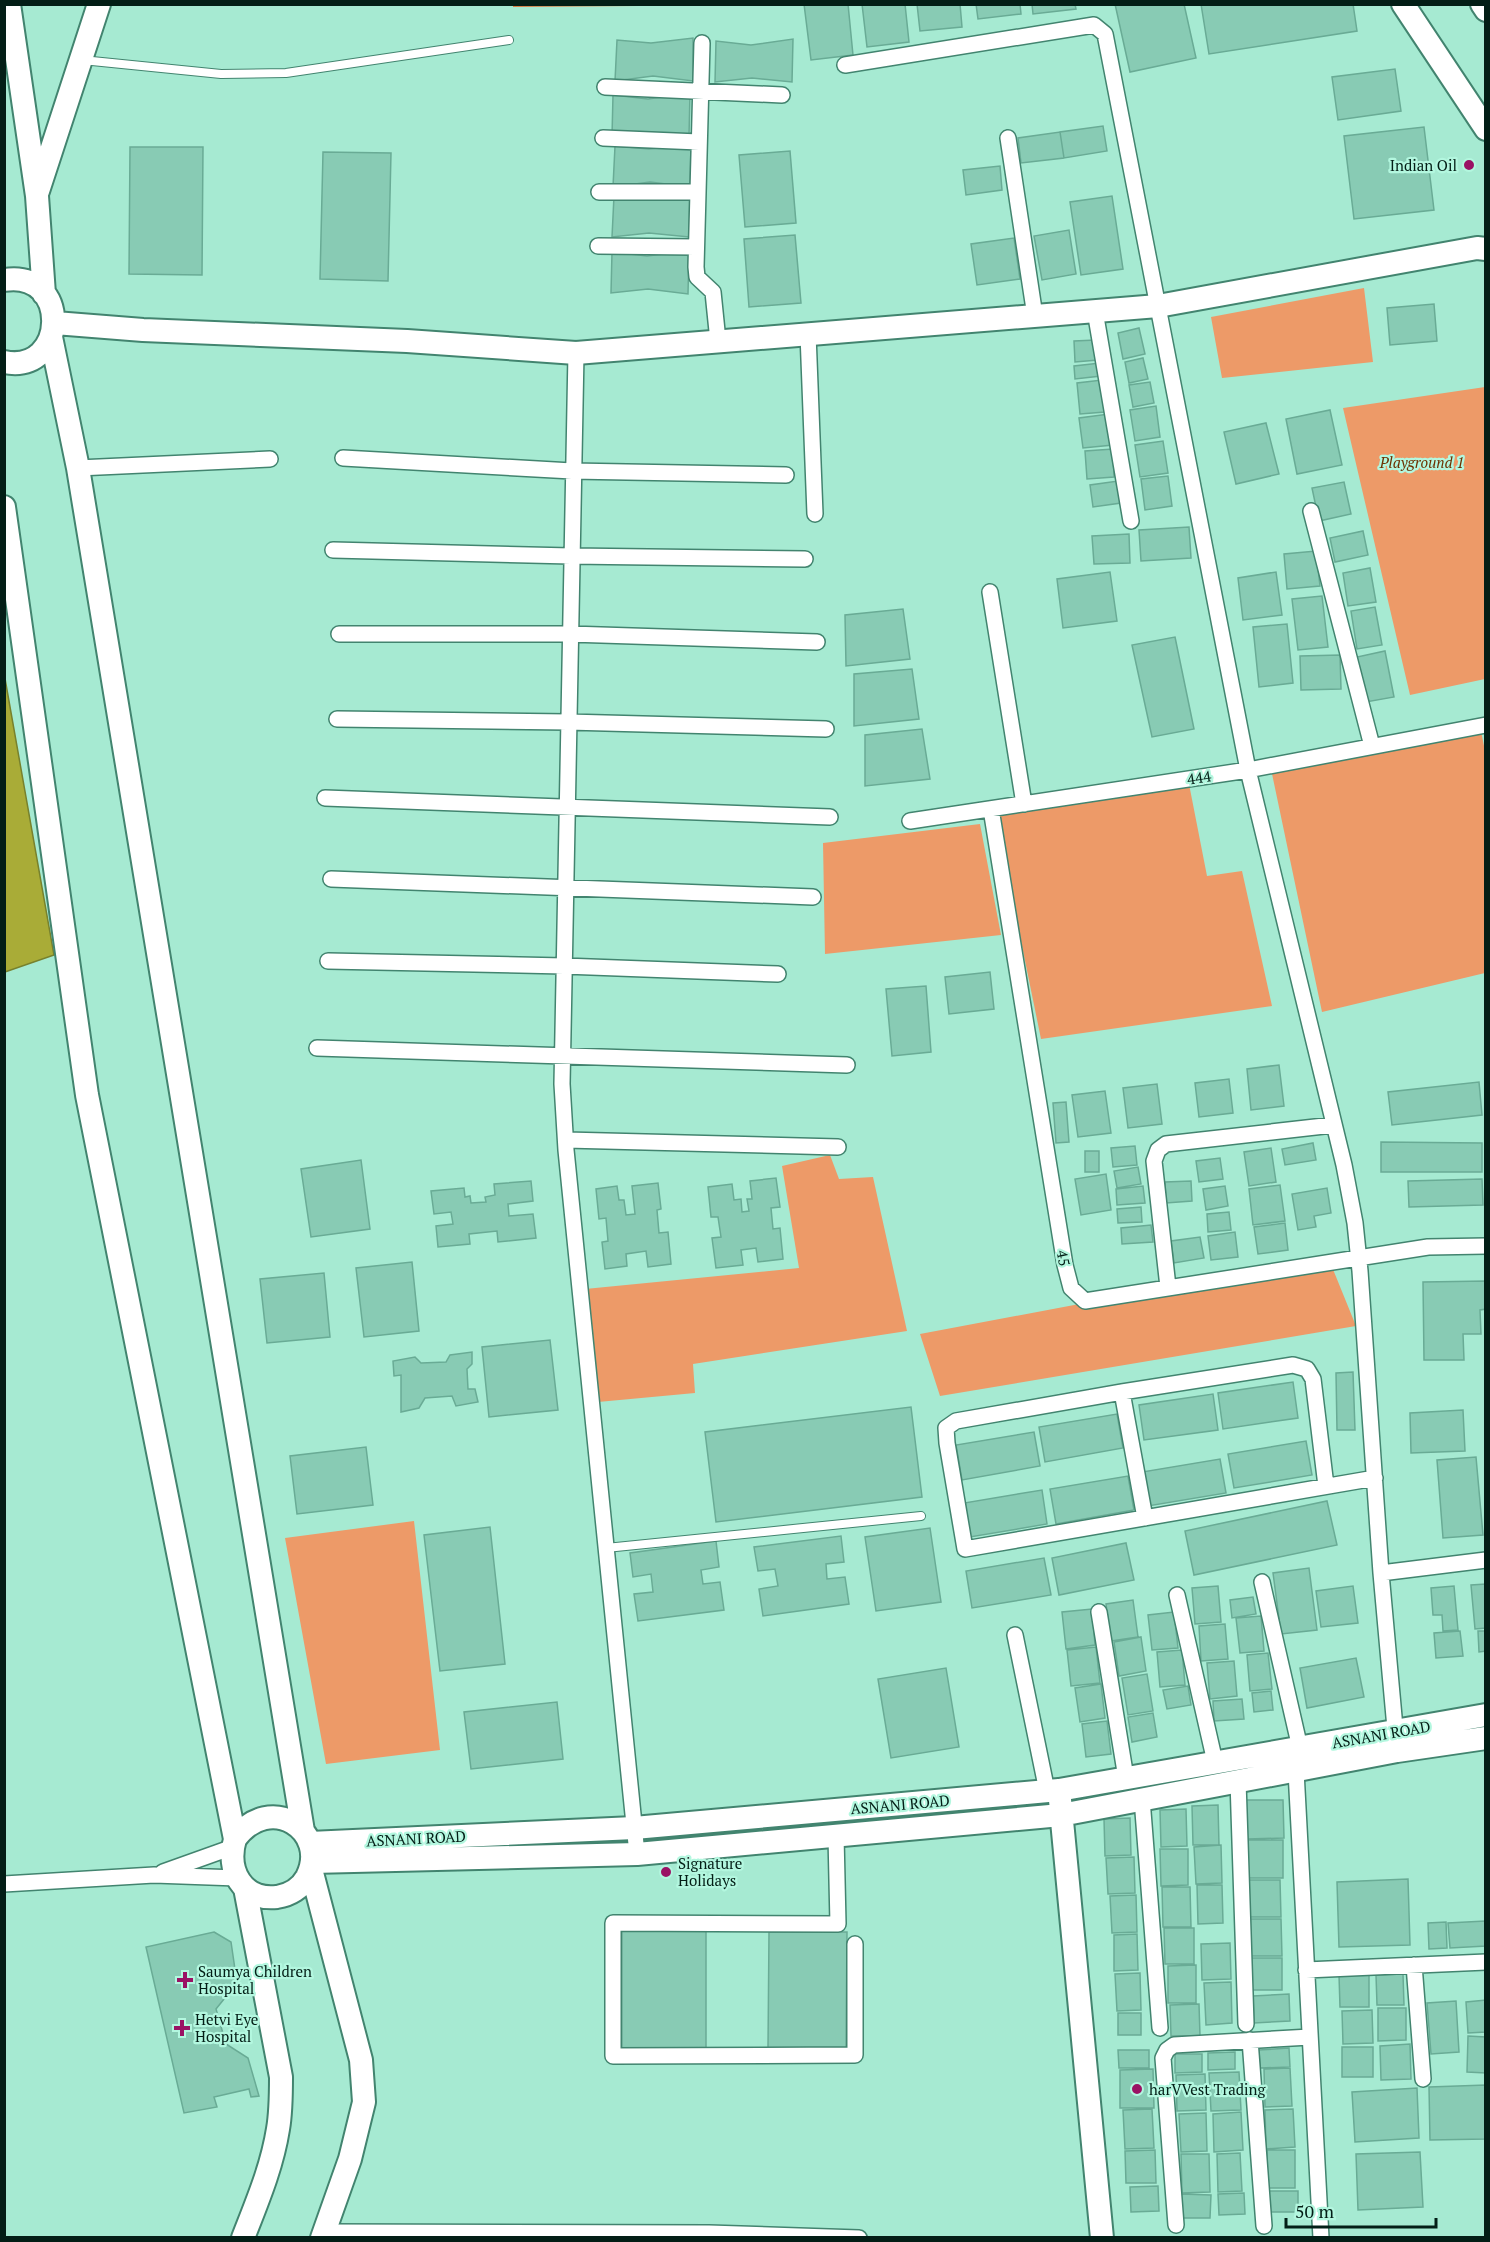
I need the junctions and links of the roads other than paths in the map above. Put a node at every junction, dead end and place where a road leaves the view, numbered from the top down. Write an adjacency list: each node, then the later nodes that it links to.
1 (9, 4): 19 (street)
2 (99, 4): 8 (street)
3 (1403, 4): 13 (street)
4 (1482, 4): 5 (street)
5 (1485, 10)
6 (508, 40): 8 (lane)
7 (702, 43): 11 (street)
8 (81, 60): 19 (street)
9 (845, 65): 25 (street)
10 (605, 87): 11 (street)
11 (700, 91): 12 (street); 16 (street)
12 (782, 95)
13 (1485, 129)
14 (603, 138): 16 (street)
15 (1008, 138): 27 (street)
16 (699, 142): 18 (street)
17 (599, 192): 18 (street)
18 (698, 192): 22 (street)
19 (37, 196): 24 (street)
20 (1483, 245): 25 (street)
21 (598, 246): 22 (street)
22 (696, 247): 30 (street)
23 (4, 280): 24 (street)
24 (44, 294): 28 (street)
25 (1158, 306): 26 (street); 54 (street)
26 (1095, 311): 27 (street); 41 (street)
27 (1035, 316): 29 (street)
28 (53, 330): 31 (street); 32 (street); 35 (street)
29 (808, 334): 30 (street); 40 (street)
30 (718, 342): 31 (street)
31 (576, 353): 36 (street)
32 (4, 362)
33 (344, 458): 36 (street)
34 (270, 459): 35 (street)
35 (78, 468): 102 (street)
36 (572, 471): 37 (street); 43 (street)
37 (786, 476)
38 (4, 507): 101 (street)
39 (1311, 511): 53 (street)
40 (815, 514)
41 (1131, 521)
42 (333, 550): 43 (street)
43 (571, 556): 44 (street); 47 (street)
44 (805, 559)
45 (990, 592): 56 (street)
46 (339, 634): 47 (street)
47 (570, 634): 48 (street); 50 (street)
48 (817, 642)
49 (337, 719): 50 (street)
50 (568, 722): 52 (street); 57 (street)
51 (1485, 725): 53 (street, 444)
52 (826, 729)
53 (1372, 746): 54 (street, 444)
54 (1248, 770): 56 (street, 444); 70 (street)
55 (325, 798): 57 (street)
56 (1024, 804): 58 (street, 444)
57 (567, 807): 59 (street); 62 (street)
58 (991, 809): 60 (street, 444); 75 (street, 45)
59 (830, 817)
60 (910, 821)
61 (331, 879): 62 (street)
62 (565, 889): 63 (street); 65 (street)
63 (813, 897)
64 (328, 961): 65 (street)
65 (564, 966): 66 (street); 68 (street)
66 (778, 974)
67 (317, 1047): 68 (street)
68 (562, 1056): 69 (street); 71 (street)
69 (847, 1065)
70 (1333, 1125): 74 (street); 75 (street)
71 (566, 1140): 72 (street); 81 (street)
72 (838, 1147)
73 (1485, 1246): 74 (street, 45)
74 (1359, 1257): 75 (street, 45); 77 (street)
75 (1168, 1287)
76 (1122, 1392): 78 (street); 80 (street); 80 (street)
77 (1375, 1478): 78 (street); 83 (street)
78 (1326, 1486): 80 (street)
79 (921, 1516): 81 (lane)
80 (1145, 1518)
81 (606, 1548): 99 (street)
82 (1485, 1560): 83 (street)
83 (1381, 1573): 90 (street)
84 (1262, 1582): 91 (street)
85 (1177, 1595): 92 (street)
86 (1099, 1612): 94 (street)
87 (1016, 1635): 96 (street)
88 (1485, 1715): 90 (street, ASNANI ROAD)
89 (1485, 1738): 90 (street, ASNANI ROAD)
90 (1396, 1741): 91 (street, ASNANI ROAD); 93 (street, ASNANI ROAD)
91 (1300, 1748): 92 (street, ASNANI ROAD)
92 (1215, 1762): 94 (street, ASNANI ROAD)
93 (1296, 1771): 95 (street, ASNANI ROAD); 110 (street)
94 (1126, 1778): 96 (street, ASNANI ROAD)
95 (1238, 1781): 97 (street, ASNANI ROAD); 111 (street)
96 (1053, 1790): 98 (street); 99 (street, ASNANI ROAD)
97 (1142, 1798): 98 (street, ASNANI ROAD); 112 (street)
98 (1061, 1815): 100 (street, ASNANI ROAD); 123 (street)
99 (634, 1828): 102 (street, ASNANI ROAD); 103 (street)
100 (836, 1836): 103 (street, ASNANI ROAD); 107 (street)
101 (234, 1843): 102 (street); 104 (street); 105 (street)
102 (309, 1851): 103 (street, ASNANI ROAD); 105 (street); 118 (street)
103 (637, 1854)
104 (154, 1875): 105 (street); 106 (street)
105 (241, 1883): 121 (street)
106 (4, 1884)
107 (855, 1944)
108 (1485, 1962): 109 (street)
109 (1414, 1965): 110 (street); 115 (street)
110 (1306, 1970): 113 (street)
111 (1246, 2024)
112 (1160, 2028)
113 (1310, 2037): 114 (street); 124 (street)
114 (1250, 2040): 116 (street); 117 (street)
115 (1423, 2079)
116 (1176, 2225)
117 (1264, 2226)
118 (323, 2235): 119 (street)
119 (709, 2235): 120 (street)
120 (807, 2236): 122 (street)
121 (243, 2238)
122 (859, 2238)
123 (1102, 2238)
124 (1321, 2238)

